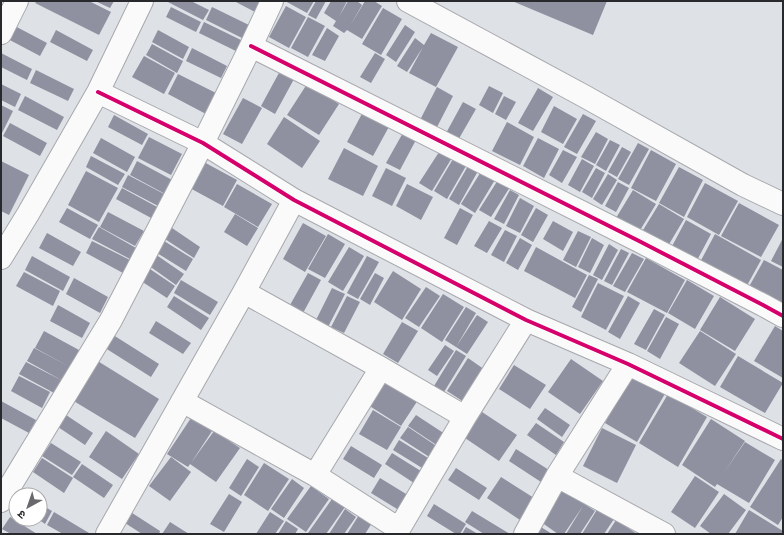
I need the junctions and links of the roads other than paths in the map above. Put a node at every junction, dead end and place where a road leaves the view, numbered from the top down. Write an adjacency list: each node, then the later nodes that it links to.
1 (17, 1): 5 (street)
2 (142, 1): 7 (street)
3 (272, 1): 6 (street)
4 (408, 1): 10 (street)
5 (1, 33)
6 (251, 46): 8 (street); 13 (street)
7 (98, 92): 8 (street); 11 (street)
8 (203, 143): 9 (street); 22 (street)
9 (294, 200): 12 (street); 14 (street)
10 (783, 204)
11 (1, 258)
12 (244, 292): 16 (street); 17 (street)
13 (783, 316)
14 (526, 320): 15 (street); 18 (street)
15 (628, 364): 19 (street); 21 (street)
16 (381, 368): 18 (street); 20 (street)
17 (182, 400): 20 (street); 24 (street)
18 (465, 417): 23 (street)
19 (783, 439)
20 (315, 475): 23 (street)
21 (557, 476): 25 (street); 26 (street)
22 (1, 501)
23 (397, 531)
24 (107, 534)
25 (525, 534)
26 (664, 534)

